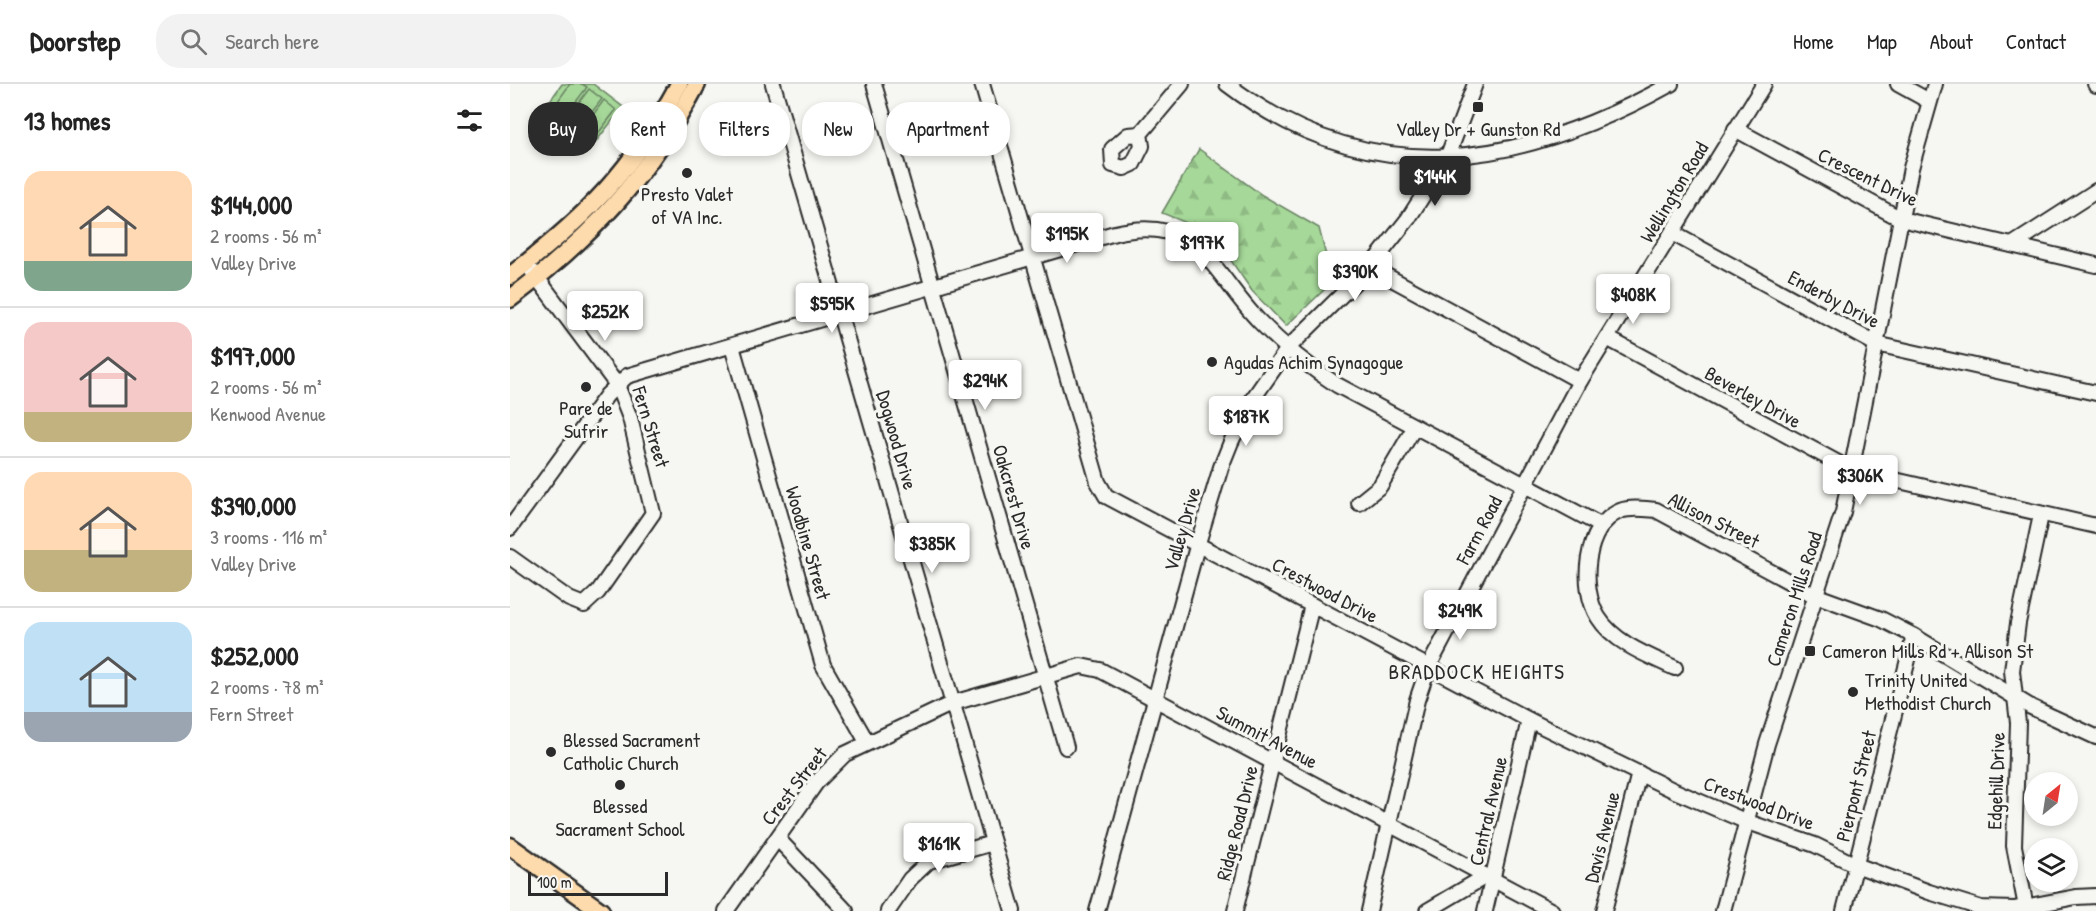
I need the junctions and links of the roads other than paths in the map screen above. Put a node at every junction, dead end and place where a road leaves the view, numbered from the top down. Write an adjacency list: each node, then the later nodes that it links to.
1 (678, 84): 22 (main road)
2 (697, 84): 26 (main road)
3 (773, 84): 29 (street, Dogwood Drive)
4 (874, 84): 27 (street, Oakcrest Drive)
5 (982, 84): 21 (street, Crestwood Drive)
6 (1182, 84): 15 (street)
7 (1227, 84): 16 (street)
8 (1475, 84): 16 (street, Valley Drive)
9 (1671, 84): 16 (street)
10 (1764, 84): 14 (street, Wellington Road)
11 (1898, 84): 13 (street)
12 (1935, 84): 13 (street, Cameron Mills Road)
13 (1929, 101): 18 (street, Cameron Mills Road)
14 (1735, 129): 18 (street, Crescent Drive); 19 (street, Wellington Road)
15 (1140, 134)
16 (1447, 158): 24 (street, Valley Drive)
17 (2096, 191): 20 (street)
18 (1901, 219): 20 (street, Crescent Drive); 31 (street, Cameron Mills Road)
19 (1672, 234): 30 (street, Wellington Road); 31 (street, Enderby Drive)
20 (2012, 245): 23 (street, Crescent Drive)
21 (1033, 257): 27 (street); 33 (street); 45 (street, Crestwood Drive)
22 (526, 264): 25 (main road); 26 (street, Fern Street)
23 (2096, 265)
24 (1370, 267): 33 (street, Valley Drive); 34 (street)
25 (510, 276)
26 (537, 278): 28 (main road); 35 (street, Fern Street)
27 (934, 286): 29 (street); 52 (street, Oakcrest Drive)
28 (510, 299)
29 (840, 315): 32 (street); 55 (street, Dogwood Drive)
30 (1607, 338): 34 (street, Wellington Road); 38 (street, Beverley Drive)
31 (1876, 344): 36 (street, Enderby Drive); 38 (street, Cameron Mills Road)
32 (732, 346): 35 (street); 58 (street, Woodbine Street)
33 (1289, 347): 37 (street); 45 (street, Valley Drive)
34 (1580, 381): 39 (street, Farm Road)
35 (617, 385): 44 (street); 46 (street, Fern Street)
36 (2096, 393)
37 (1414, 428): 39 (street); 40 (street)
38 (1851, 470): 41 (street, Beverley Drive); 47 (street, Cameron Mills Road)
39 (1524, 486): 42 (street); 50 (street, Farm Road)
40 (1359, 503)
41 (2041, 515): 43 (street, Beverley Drive); 53 (street, Edgehill Drive)
42 (1600, 525): 47 (street, Allison Street); 51 (street)
43 (2096, 526)
44 (510, 528)
45 (1198, 543): 48 (street, Crestwood Drive); 54 (street, Valley Drive)
46 (510, 557)
47 (1815, 595): 49 (street, Allison Street); 62 (street, Cameron Mills Road)
48 (1312, 605): 50 (street, Crestwood Drive); 60 (street, Ridge Road Drive)
49 (1914, 636): 53 (street, Allison Street); 67 (street, Pierpont Street)
50 (1428, 668): 56 (street, Crestwood Drive); 63 (street, Farm Road)
51 (1675, 668)
52 (1045, 674): 54 (street, Summit Avenue); 55 (street, Summit Avenue); 59 (street, Oakcrest Drive)
53 (2016, 698): 57 (street, Allison Street); 70 (street, Edgehill Drive)
54 (1155, 699): 60 (street, Summit Avenue); 76 (street, Valley Drive)
55 (953, 703): 58 (street, Crest Street); 65 (street, Dogwood Drive)
56 (1529, 720): 61 (street, Crestwood Drive); 68 (street, Central Avenue)
57 (2096, 737)
58 (867, 742): 64 (street, Crest Street)
59 (1066, 747)
60 (1272, 762): 63 (street, Summit Avenue); 77 (street, Ridge Road Drive)
61 (1639, 773): 62 (street, Crestwood Drive); 82 (street, Davis Avenue)
62 (1745, 821): 67 (street, Crestwood Drive); 83 (street, Cameron Mills Road)
63 (1389, 823): 68 (street, Summit Avenue); 78 (street, Farm Road)
64 (778, 839): 72 (street, Crest Street); 73 (street)
65 (993, 843): 74 (street); 75 (street, Dogwood Drive)
66 (510, 846): 71 (main road)
67 (1856, 865): 70 (street, Crestwood Drive); 84 (street, Pierpont Street)
68 (1489, 878): 79 (street); 80 (street, Central Avenue); 81 (street, Summit Avenue)
69 (2096, 896): 70 (street, Crestwood Drive)
70 (2026, 907)
71 (601, 911)
72 (726, 911)
73 (846, 911)
74 (888, 911)
75 (1013, 911)
76 (1097, 911)
77 (1235, 911)
78 (1369, 911)
79 (1427, 911)
80 (1485, 911)
81 (1552, 911)
82 (1604, 911)
83 (1723, 911)
84 (1844, 911)

